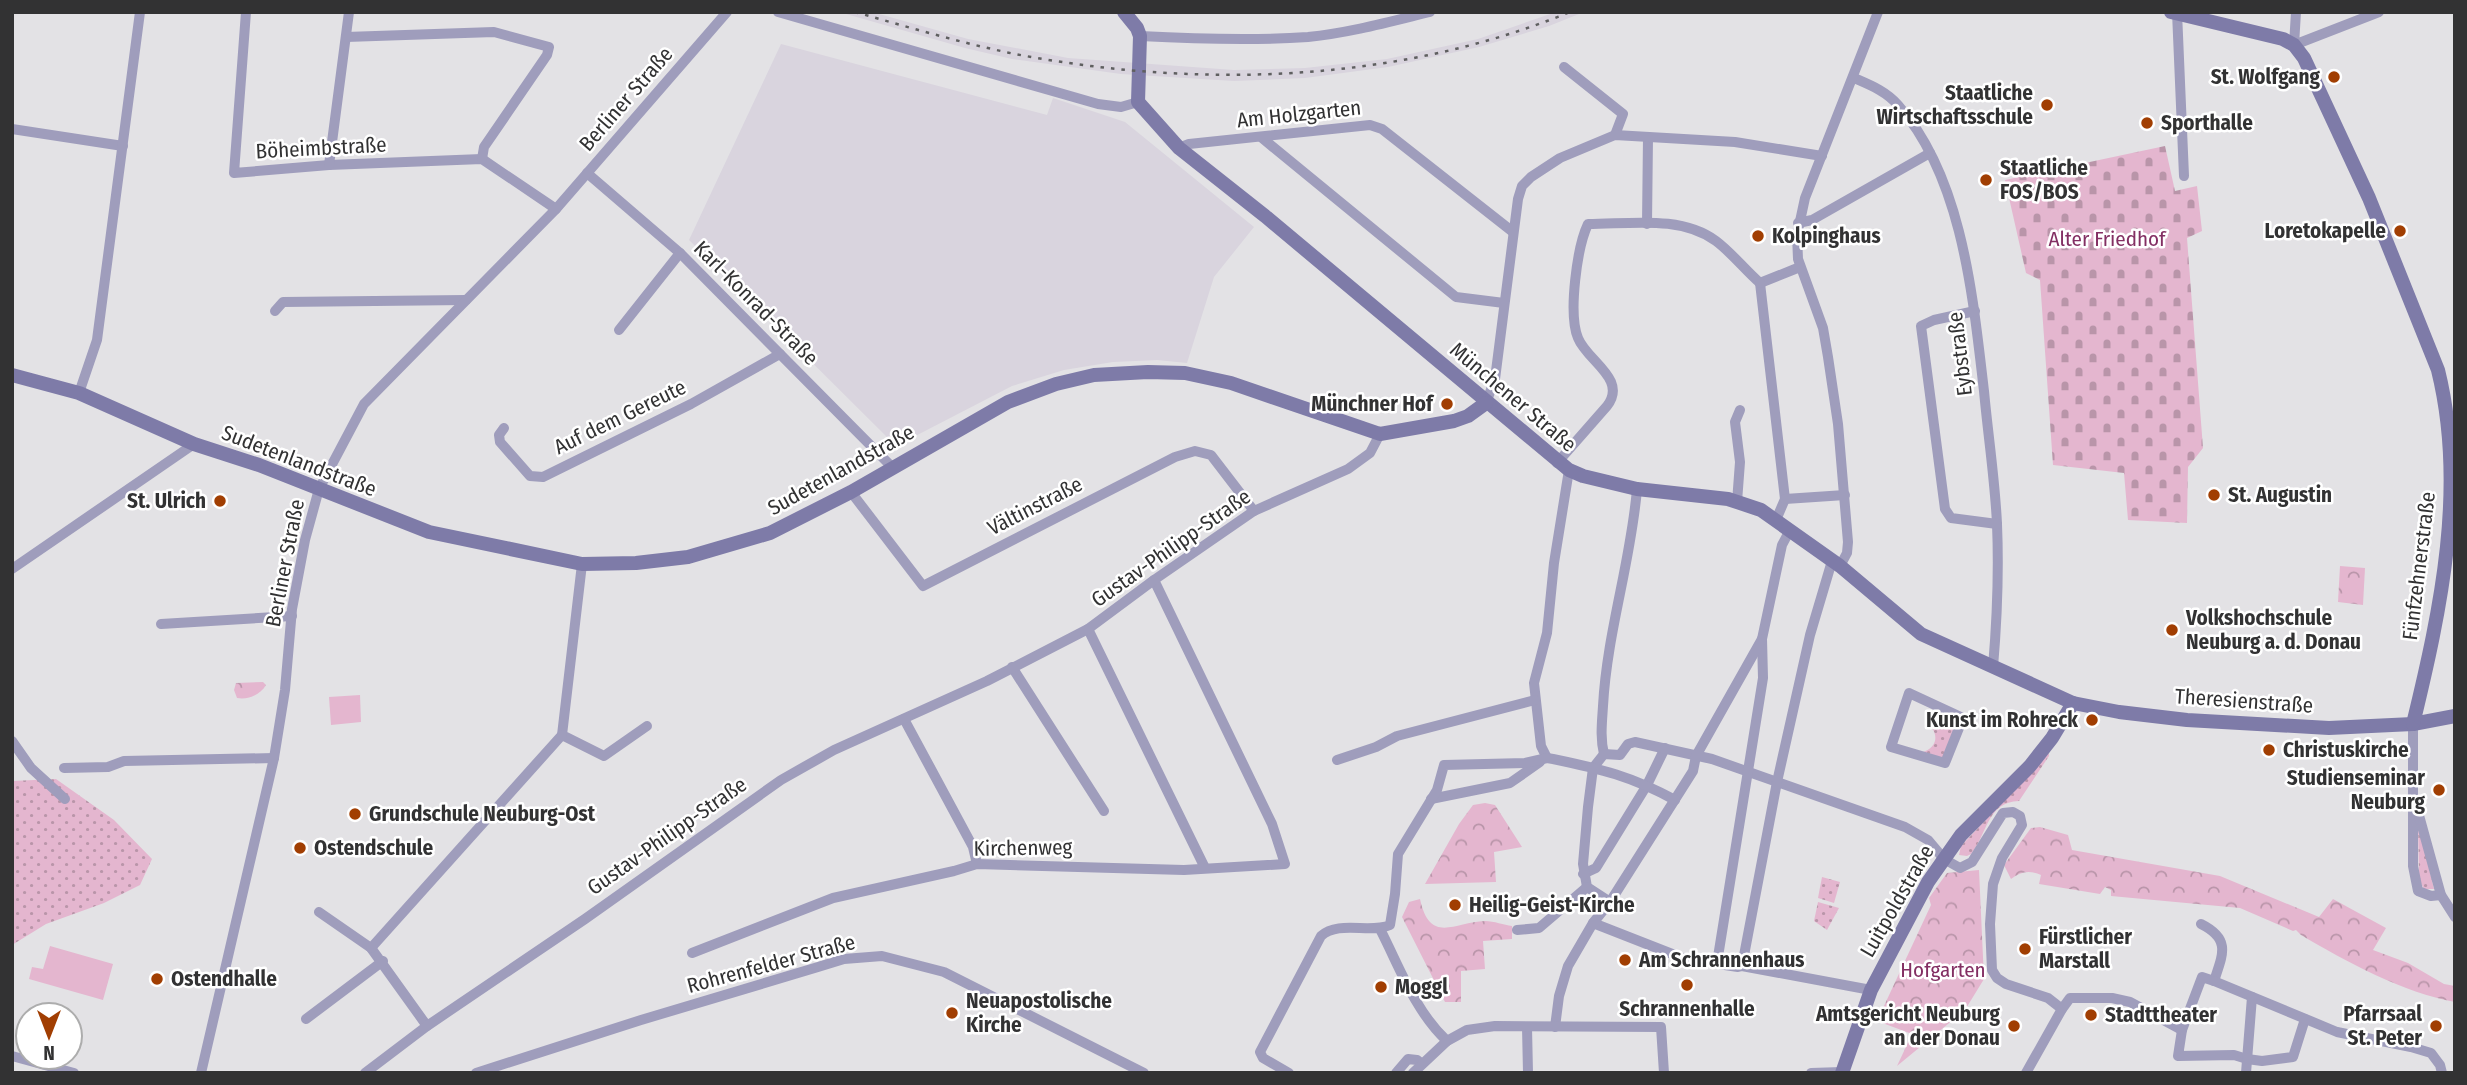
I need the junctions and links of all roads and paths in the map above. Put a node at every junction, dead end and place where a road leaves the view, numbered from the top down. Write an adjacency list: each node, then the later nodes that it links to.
1 (140, 12): 22 (street)
2 (246, 12): 27 (street, Böheimbstraße)
3 (349, 12): 13 (street)
4 (727, 12): 28 (street, Berliner Straße)
5 (778, 12): 17 (street)
6 (1124, 12): 12 (main road)
7 (1430, 12): 12 (street)
8 (1878, 12): 16 (street)
9 (2296, 12): 14 (street)
10 (2379, 12): 14 (street)
11 (2175, 13): 14 (main road); 29 (street)
12 (1140, 36): 17 (main road)
13 (346, 37): 26 (street); 27 (street)
14 (2294, 45): 47 (main road, Fünfzehnerstraße)
15 (1564, 67): 19 (street)
16 (1853, 78): 24 (street, Eybstraße); 25 (street)
17 (1138, 102): 23 (main road, Münchener Straße)
18 (12, 129): 22 (street)
19 (1615, 135): 20 (street); 33 (street)
20 (1648, 137): 25 (street); 32 (street)
21 (1262, 138): 23 (street, Am Holzgarten); 33 (street, Am Holzgarten); 38 (street)
22 (123, 146): 44 (street)
23 (1179, 148): 45 (main road, Münchener Straße)
24 (1930, 153): 31 (street); 40 (street, Eybstraße)
25 (1822, 156): 31 (street)
26 (482, 159): 27 (street, Böheimbstraße); 30 (street)
27 (330, 165)
28 (587, 173): 30 (street, Berliner Straße); 34 (street, Karl-Konrad-Straße)
29 (2184, 176)
30 (556, 209): 37 (street, Berliner Straße)
31 (1798, 223): 35 (street)
32 (1647, 224): 36 (street); 51 (street)
33 (1513, 232): 38 (street)
34 (680, 253): 41 (street); 42 (street, Karl-Konrad-Straße)
35 (1800, 267): 36 (street); 56 (street)
36 (1760, 283): 57 (street)
37 (467, 300): 39 (street); 53 (street, Berliner Straße)
38 (1504, 303): 45 (street)
39 (275, 311)
40 (1975, 311): 61 (street, Eybstraße); 61 (street)
41 (619, 330)
42 (780, 354): 48 (street, Auf dem Gereute); 52 (street, Karl-Konrad-Straße)
43 (12, 375): 44 (main road, Sudetenlandstraße)
44 (79, 393): 50 (main road, Sudetenlandstraße)
45 (1486, 403): 49 (main road, Sudetenlandstraße); 51 (main road, Münchener Straße)
46 (1740, 410): 58 (street)
47 (2451, 421): 63 (main road, Fünfzehnerstraße)
48 (504, 428)
49 (1380, 434): 52 (main road, Sudetenlandstraße); 59 (street, Gustav-Philipp-Straße)
50 (194, 444): 53 (main road, Sudetenlandstraße); 66 (street)
51 (1563, 466): 54 (main road, Münchener Straße); 74 (street)
52 (892, 467): 55 (main road, Sudetenlandstraße)
53 (320, 489): 65 (main road, Sudetenlandstraße); 68 (street, Berliner Straße)
54 (1637, 489): 58 (main road, Münchener Straße); 83 (street)
55 (851, 492): 59 (street, Vältinstraße); 65 (main road, Sudetenlandstraße)
56 (1845, 495): 57 (street); 64 (street)
57 (1785, 499): 60 (street)
58 (1737, 502): 60 (main road, Münchener Straße)
59 (1254, 511): 67 (street, Gustav-Philipp-Straße)
60 (1776, 520): 62 (main road, Münchener Straße)
61 (1997, 524): 73 (street, Eybstraße)
62 (1790, 530): 64 (main road, Münchener Straße); 71 (street)
63 (2451, 555): 78 (main road, Fünfzehnerstraße)
64 (1836, 563): 73 (main road, Münchener Straße); 92 (street)
65 (582, 564): 80 (street)
66 (12, 569)
67 (1154, 580): 70 (street, Gustav-Philipp-Straße); 101 (street, Kirchenweg)
68 (292, 615): 69 (street); 85 (street, Berliner Straße)
69 (161, 624)
70 (1088, 629): 72 (street, Gustav-Philipp-Straße); 101 (street)
71 (1762, 639): 84 (street); 91 (street)
72 (1012, 667): 77 (street, Gustav-Philipp-Straße); 98 (street)
73 (1993, 667): 75 (main road, Münchener Straße)
74 (1535, 700): 86 (street); 87 (street)
75 (2073, 704): 78 (main road, Theresienstraße); 99 (main road, Luitpoldstraße)
76 (2455, 716): 78 (main road, Theresienstraße)
77 (904, 719): 100 (street); 123 (street, Gustav-Philipp-Straße)
78 (2413, 724): 94 (street)
79 (647, 726): 80 (street)
80 (562, 735): 112 (street)
81 (12, 741): 95 (street)
82 (1665, 748): 83 (street); 84 (street); 93 (street)
83 (1604, 754): 90 (street)
84 (1696, 756): 91 (street); 97 (street)
85 (274, 758): 89 (street); 133 (street, Berliner Straße)
86 (1547, 758): 90 (street); 96 (street); 96 (street)
87 (1337, 760)
88 (1945, 763): 88 (street)
89 (64, 768)
90 (1594, 768): 93 (street); 102 (street)
91 (1749, 771): 92 (street); 115 (street)
92 (1777, 782): 99 (street); 116 (street)
93 (1647, 785): 97 (street); 102 (street)
94 (2414, 798): 104 (street); 104 (street)
95 (65, 799)
96 (1431, 799): 110 (street)
97 (1675, 800): 105 (street)
98 (1104, 810)
99 (1944, 859): 118 (main road, Luitpoldstraße); 120 (street)
100 (977, 864): 101 (street, Kirchenweg); 113 (street, Kirchenweg)
101 (1205, 868)
102 (1583, 874): 103 (street)
103 (1587, 887): 105 (street); 111 (street)
104 (2441, 895): 107 (street)
105 (1610, 902): 108 (street)
106 (320, 912): 112 (street)
107 (2455, 917)
108 (1593, 923): 115 (street); 125 (street)
109 (2201, 924): 117 (street)
110 (1380, 929): 127 (street); 137 (street)
111 (1517, 930)
112 (371, 948): 114 (street)
113 (692, 953)
114 (383, 961): 121 (street); 123 (street)
115 (1717, 963): 116 (street)
116 (1742, 966): 118 (street)
117 (2214, 981): 119 (street); 126 (street)
118 (1871, 990): 131 (main road, Luitpoldstraße)
119 (2252, 997): 122 (street); 129 (street)
120 (2062, 1009): 126 (street); 144 (street)
121 (306, 1019)
122 (2305, 1019): 129 (street); 146 (street)
123 (427, 1026): 134 (street, Gustav-Philipp-Straße)
124 (1527, 1027): 125 (street); 127 (street); 140 (street)
125 (1555, 1027): 141 (street)
126 (2182, 1030): 129 (street)
127 (1447, 1041): 130 (street)
128 (12, 1056): 132 (street)
129 (2247, 1059): 145 (street)
130 (1422, 1064): 138 (street); 139 (street)
131 (1842, 1072): 143 (street)
132 (74, 1073)
133 (201, 1073)
134 (366, 1073)
135 (476, 1073): 136 (street, Rohrenfelder Straße)
136 (1144, 1073)
137 (1289, 1073)
138 (1396, 1073)
139 (1413, 1073)
140 (1528, 1073)
141 (1664, 1073)
142 (1811, 1073): 143 (street)
143 (1819, 1073)
144 (2026, 1073)
145 (2246, 1073)
146 (2442, 1073)

